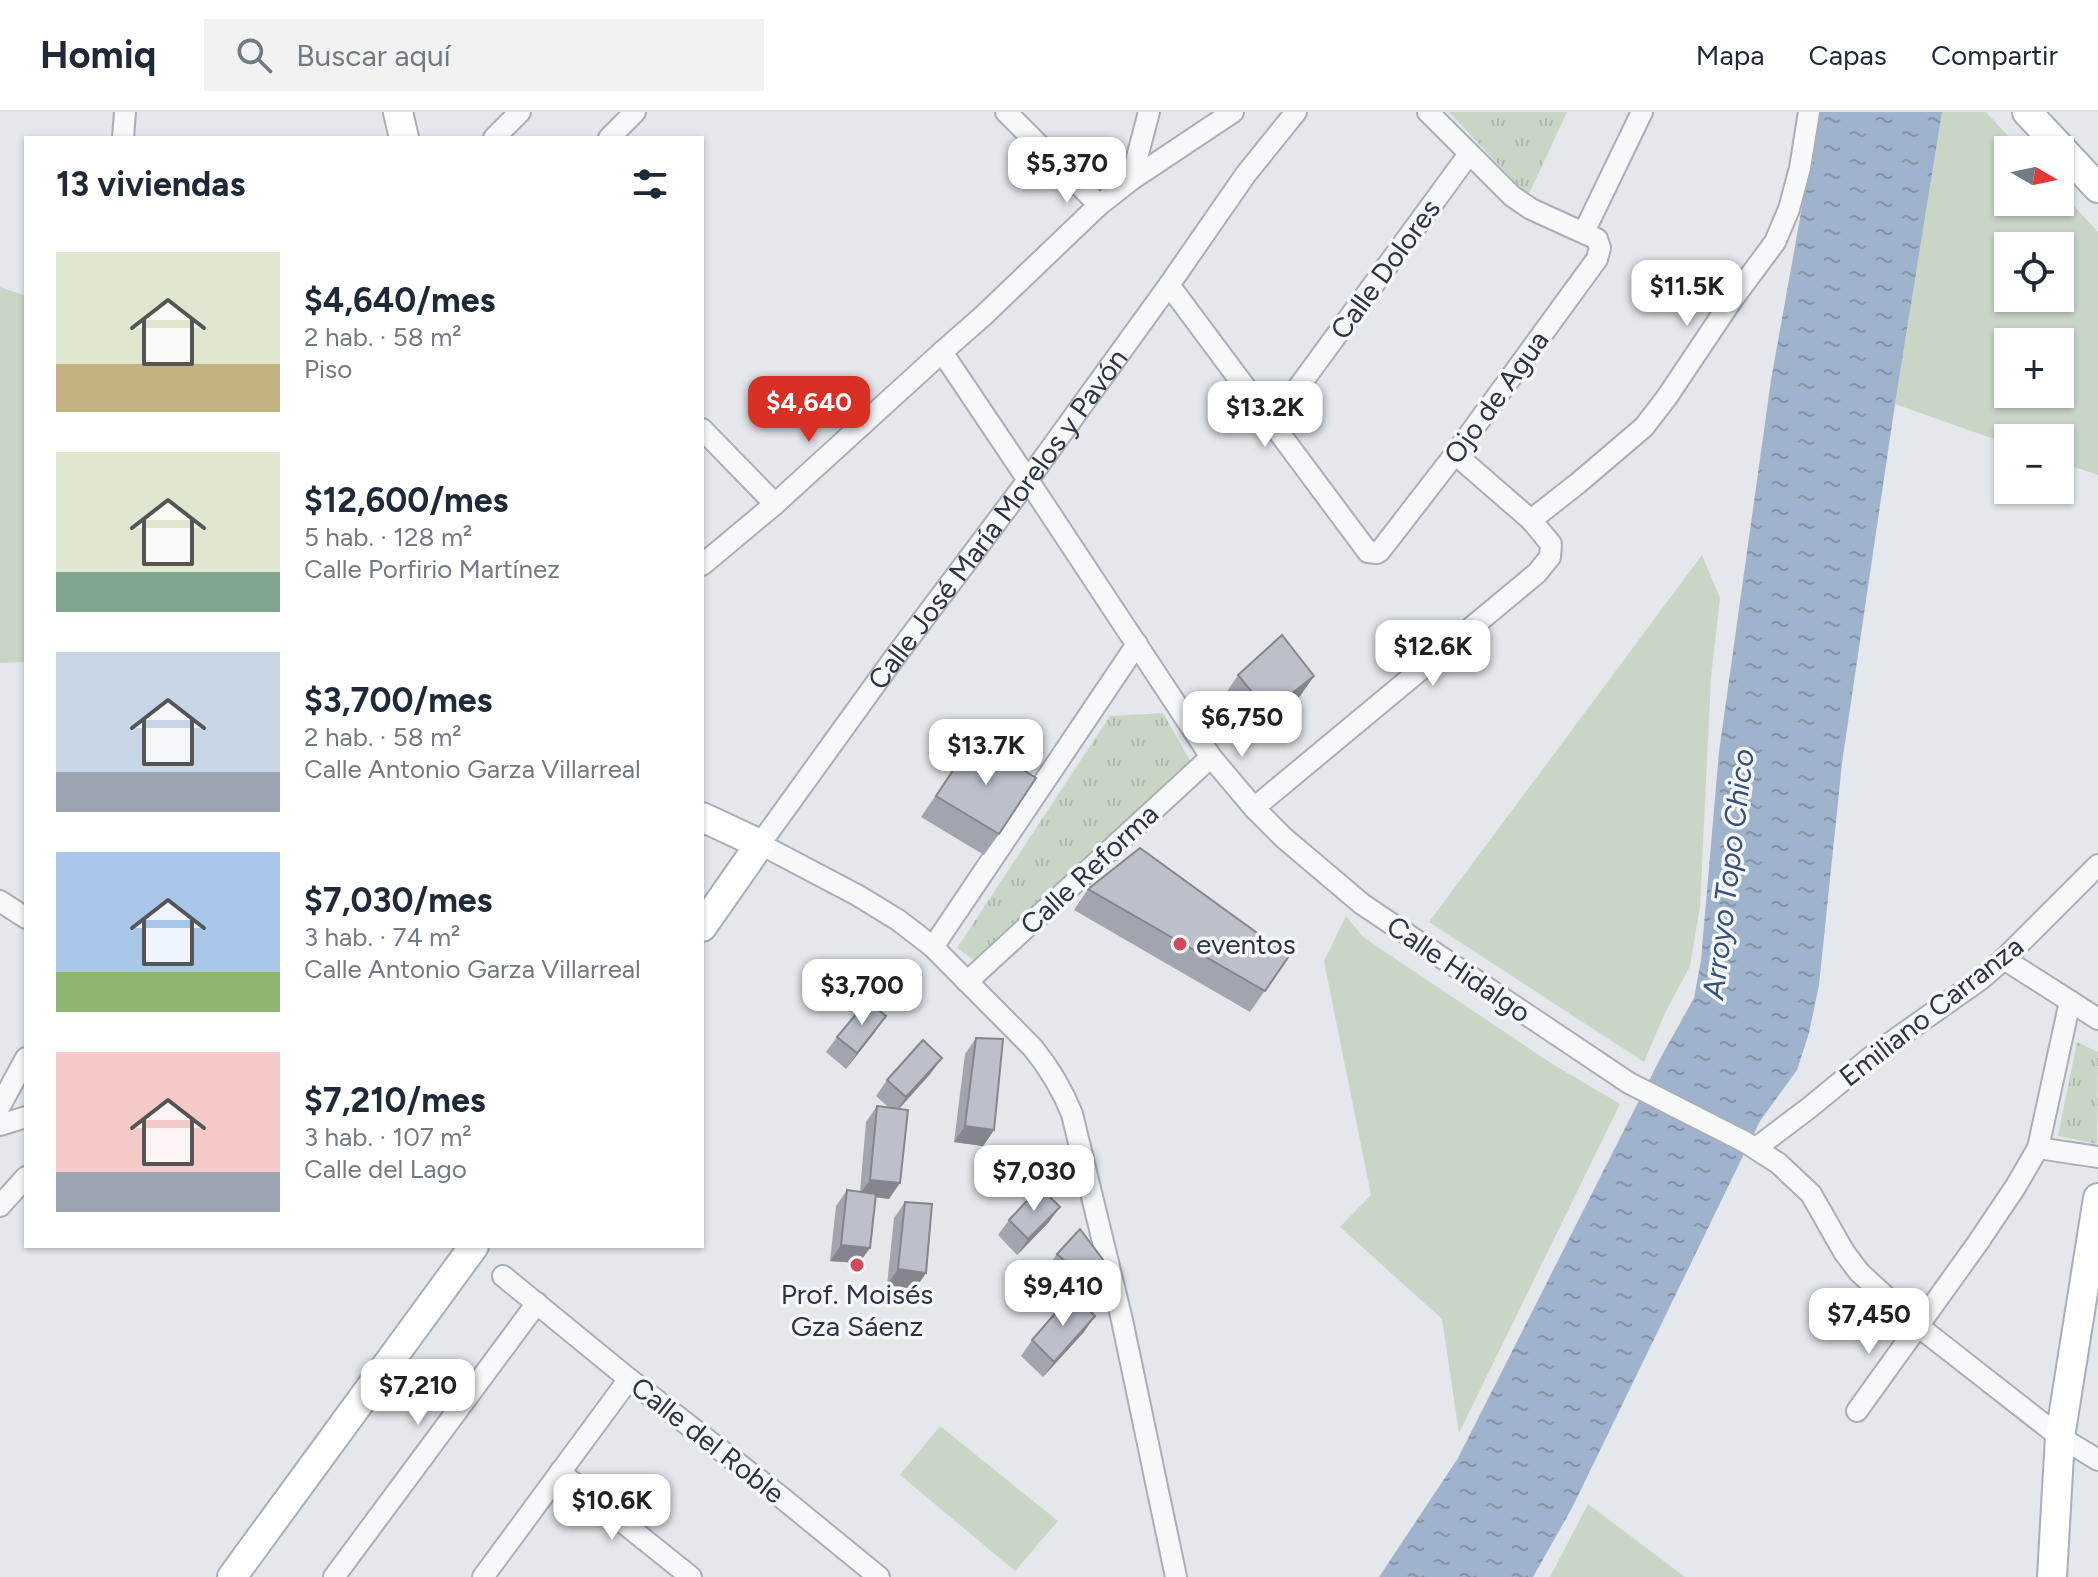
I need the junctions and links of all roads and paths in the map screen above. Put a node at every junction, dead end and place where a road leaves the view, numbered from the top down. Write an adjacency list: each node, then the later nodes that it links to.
1 (125, 112): 13 (street)
2 (520, 112): 12 (street)
3 (635, 112): 14 (street)
4 (1006, 112): 18 (street)
5 (1149, 112): 16 (street)
6 (1233, 112): 16 (street)
7 (1296, 112): 20 (street, Calle José María Morelos y Pavón)
8 (1428, 112): 15 (street)
9 (1642, 112): 19 (street, Ojo de Agua)
10 (1809, 112): 27 (street)
11 (2027, 112): 17 (street)
12 (497, 127)
13 (123, 136)
14 (611, 136)
15 (1469, 154): 19 (street); 22 (street, Calle Dolores)
16 (1131, 180): 18 (street)
17 (2098, 188)
18 (1099, 205): 21 (street)
19 (1591, 235): 24 (street, Ojo de Agua)
20 (1169, 285): 22 (street); 25 (street, Calle José María Morelos y Pavón)
21 (942, 352): 25 (street, Calle Hidalgo); 26 (street)
22 (1273, 422): 24 (street, Ojo de Agua)
23 (704, 431): 26 (street)
24 (1455, 454): 27 (street)
25 (1028, 480): 29 (street, Calle Hidalgo); 33 (street, Calle José María Morelos y Pavón)
26 (775, 504): 28 (street)
27 (1531, 520): 31 (street)
28 (704, 563)
29 (1137, 644): 30 (street, Calle Hidalgo); 38 (street)
30 (1211, 757): 31 (street, Calle Hidalgo); 40 (street, Calle Reforma)
31 (1254, 808): 47 (street, Calle Hidalgo)
32 (704, 818): 33 (street)
33 (760, 844): 37 (street, Calle José María Morelos y Pavón); 38 (street)
34 (2098, 865): 39 (street, Emiliano Carranza)
35 (0, 901): 36 (street)
36 (24, 917)
37 (704, 924)
38 (933, 947): 40 (street)
39 (2004, 959): 41 (street); 47 (street, Emiliano Carranza)
40 (967, 982): 67 (street)
41 (2070, 1001): 42 (street); 48 (street)
42 (2098, 1019)
43 (24, 1062): 44 (street)
44 (0, 1106)
45 (24, 1118): 46 (street)
46 (0, 1125)
47 (1750, 1145): 56 (street, Calle Hidalgo)
48 (2038, 1148): 49 (street); 56 (street)
49 (2098, 1157)
50 (24, 1179): 52 (street)
51 (2098, 1198): 59 (street)
52 (0, 1206)
53 (473, 1248): 63 (street)
54 (503, 1276): 55 (street, Calle del Roble)
55 (537, 1303): 57 (street, Calle del Roble); 64 (street)
56 (1918, 1326): 58 (street); 59 (street, Calle Hidalgo)
57 (629, 1379): 61 (street); 66 (street, Calle del Roble)
58 (1857, 1411)
59 (2060, 1437): 60 (street, Calle Hidalgo); 68 (street)
60 (2098, 1460)
61 (560, 1472): 62 (street); 65 (street)
62 (492, 1574)
63 (232, 1577)
64 (334, 1577)
65 (691, 1577)
66 (879, 1577)
67 (1176, 1577)
68 (2052, 1577)

